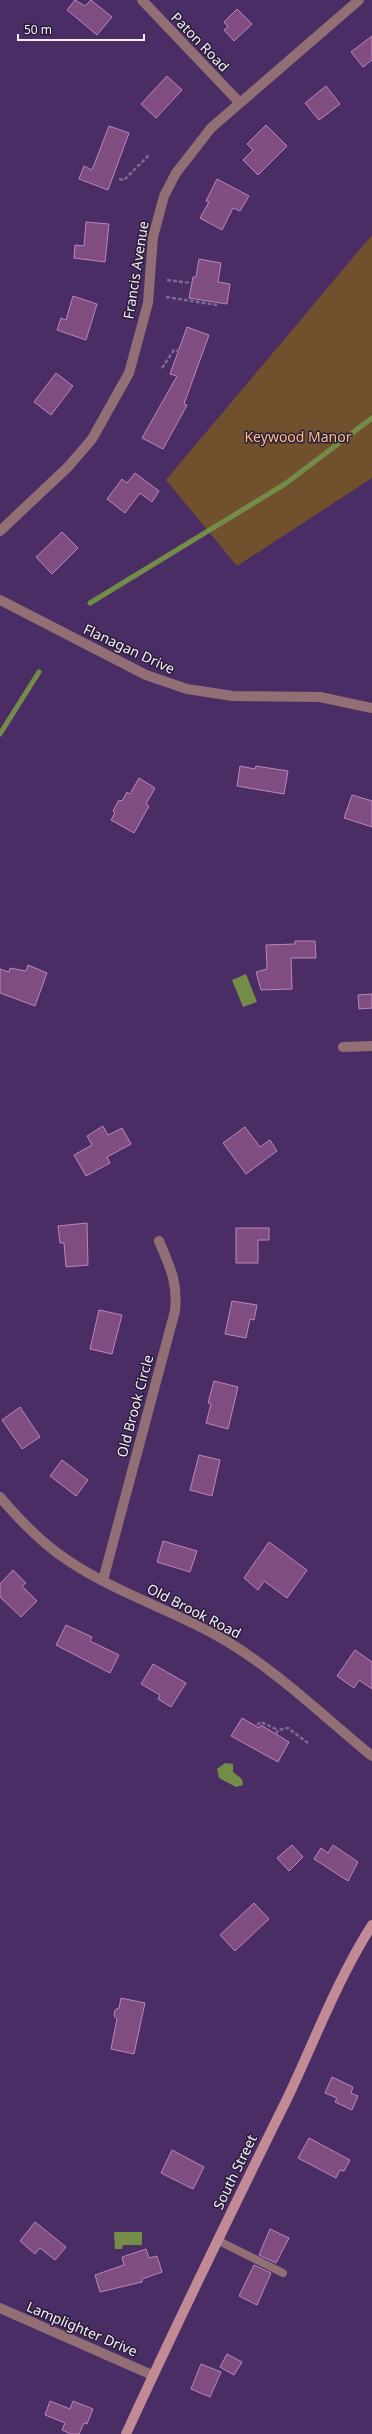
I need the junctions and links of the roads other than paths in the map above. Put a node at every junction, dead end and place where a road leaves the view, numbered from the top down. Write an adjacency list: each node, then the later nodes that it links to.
1 (142, 0): 3 (street, Paton Road)
2 (359, 0): 3 (street, Francis Avenue)
3 (239, 102): 4 (street, Francis Avenue)
4 (0, 531)
5 (0, 600): 6 (street, Flanagan Drive)
6 (372, 708)
7 (372, 1046): 8 (street)
8 (343, 1047)
9 (159, 1241): 11 (street, Old Brook Circle)
10 (0, 1497): 11 (street, Old Brook Road)
11 (103, 1580): 12 (street, Old Brook Road)
12 (372, 1756)
13 (372, 1925): 14 (street, South Street)
14 (217, 2240): 15 (lane); 17 (street, South Street)
15 (283, 2273)
16 (0, 2308): 17 (street, Lamplighter Drive)
17 (152, 2375): 18 (street, South Street)
18 (126, 2434)

